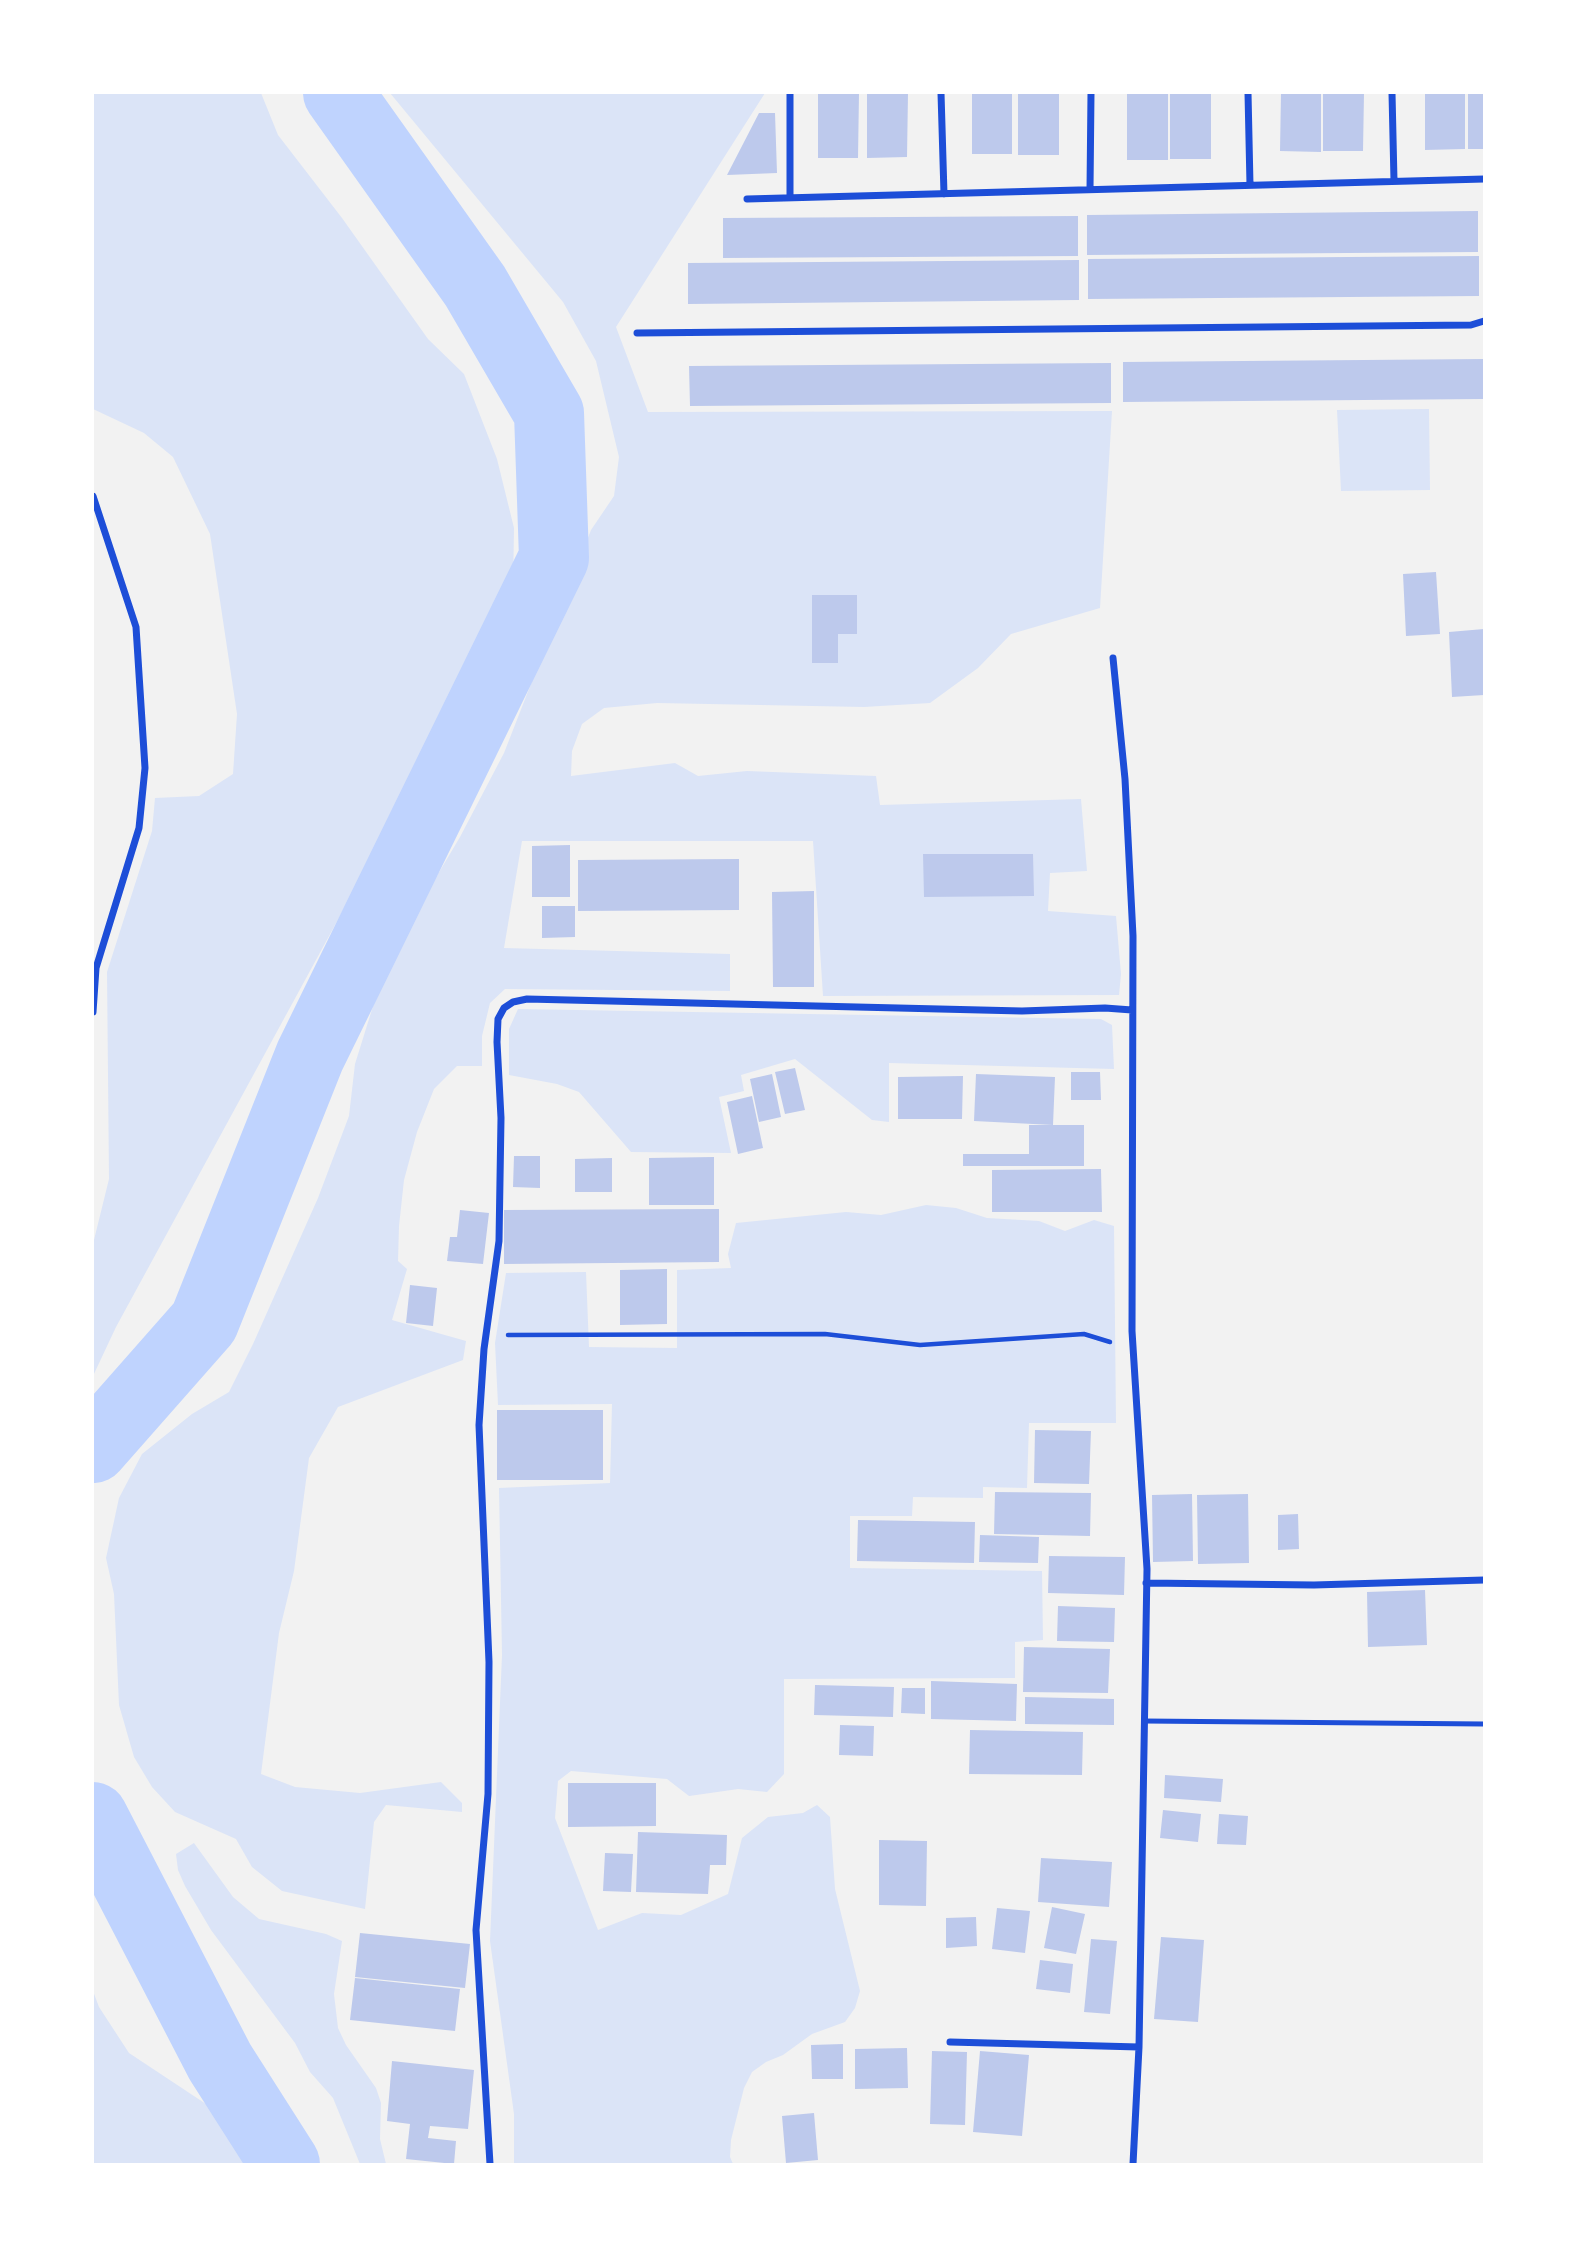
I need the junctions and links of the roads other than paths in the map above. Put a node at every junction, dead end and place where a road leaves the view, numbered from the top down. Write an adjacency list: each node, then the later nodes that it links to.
1 (790, 93): 11 (street)
2 (941, 93): 10 (street)
3 (1091, 93): 9 (street)
4 (1248, 93): 8 (street)
5 (1392, 93): 7 (street)
6 (1484, 178): 7 (street)
7 (1394, 181): 8 (street)
8 (1250, 185): 9 (street)
9 (1090, 189): 10 (street)
10 (944, 194): 11 (street)
11 (790, 198): 12 (street)
12 (747, 199)
13 (1484, 321): 14 (street)
14 (637, 333)
15 (93, 496): 18 (street)
16 (1113, 658): 17 (street)
17 (1132, 1010): 20 (street); 25 (street)
18 (93, 1012)
19 (1484, 1580): 20 (street)
20 (1146, 1583): 21 (street)
21 (1144, 1721): 22 (lane); 24 (street)
22 (1484, 1724)
23 (950, 2042): 24 (street)
24 (1139, 2048): 26 (street)
25 (489, 2164)
26 (1133, 2164)

